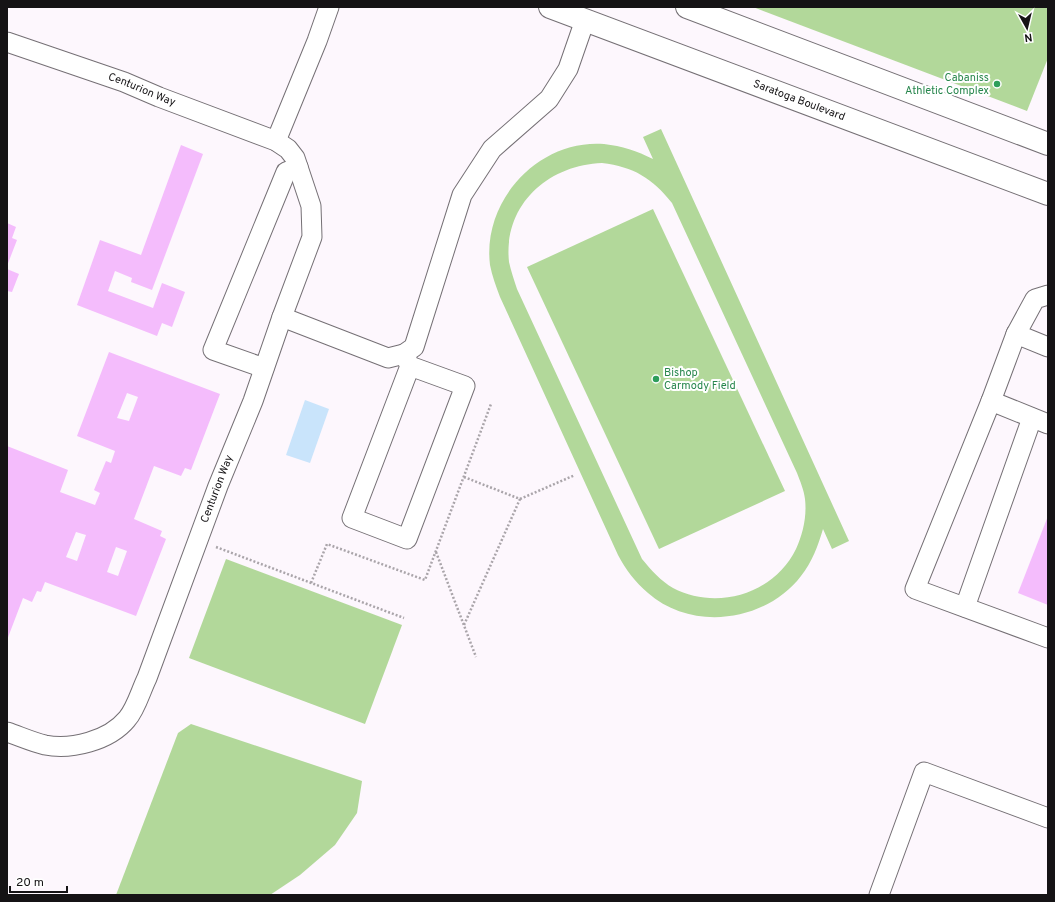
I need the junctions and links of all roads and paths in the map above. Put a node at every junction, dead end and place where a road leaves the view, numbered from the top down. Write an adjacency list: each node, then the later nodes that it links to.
1 (329, 7): 6 (lane)
2 (550, 7): 4 (main road, Saratoga Boulevard)
3 (687, 7): 7 (main road)
4 (585, 20): 9 (main road, Saratoga Boulevard); 14 (lane)
5 (7, 42): 6 (lane, Centurion Way)
6 (276, 141): 8 (lane, Centurion Way)
7 (1048, 144)
8 (298, 167): 11 (lane, Centurion Way); 15 (lane)
9 (1048, 194)
10 (1048, 295): 12 (lane)
11 (282, 317): 14 (lane); 15 (lane, Centurion Way)
12 (1016, 334): 13 (lane); 16 (lane)
13 (1048, 347)
14 (407, 360): 14 (lane)
15 (264, 368): 21 (lane, Centurion Way)
16 (991, 401): 17 (lane); 23 (lane)
17 (1040, 421): 23 (lane)
18 (575, 474): 20 (path)
19 (464, 477): 20 (path)
20 (520, 499): 25 (path)
21 (198, 540): 24 (path); 28 (lane, Centurion Way)
22 (436, 551): 25 (path)
23 (964, 607): 26 (lane)
24 (404, 618)
25 (464, 625): 27 (path)
26 (1048, 638)
27 (476, 657)
28 (7, 732)
29 (1048, 818): 30 (lane)
30 (879, 895)

